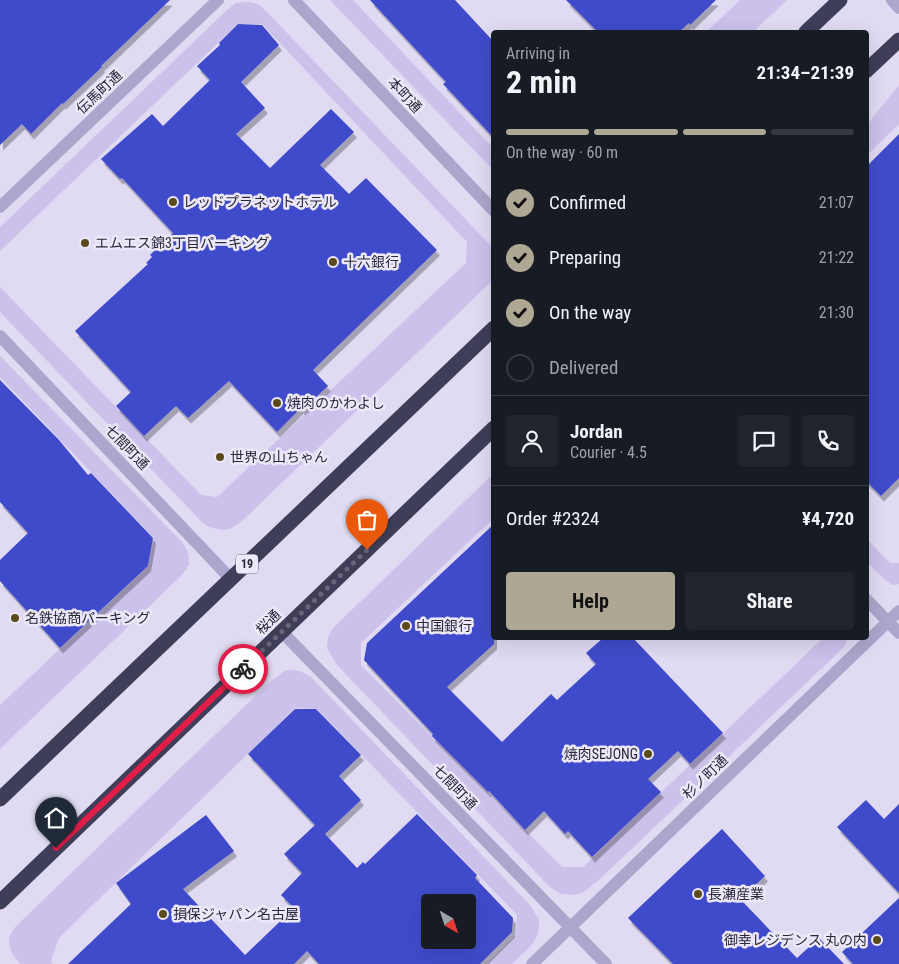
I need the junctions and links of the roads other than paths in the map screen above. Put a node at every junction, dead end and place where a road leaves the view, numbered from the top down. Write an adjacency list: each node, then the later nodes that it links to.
1 (218, 0): 9 (street, 伝馬町通)
2 (294, 0): 10 (street, 本町通)
3 (840, 0): 6 (highway)
4 (892, 0): 5 (street)
5 (899, 8)
6 (808, 30)
7 (899, 40): 8 (highway)
8 (869, 68)
9 (0, 207)
10 (491, 208)
11 (491, 331): 14 (highway, 19)
12 (0, 336): 14 (street, 七間町通)
13 (491, 431): 18 (highway, 桜通)
14 (231, 579): 22 (highway, 19)
15 (869, 602): 17 (street)
16 (899, 611): 17 (street, 杉ノ町通)
17 (888, 621): 19 (street); 20 (street, 杉ノ町通)
18 (282, 632): 23 (highway, 桜通); 24 (street, 七間町通)
19 (899, 633)
20 (869, 639)
21 (868, 640): 24 (street, 杉ノ町通)
22 (0, 799)
23 (0, 902)
24 (570, 927): 25 (street, 杉ノ町通); 26 (street, 七間町通)
25 (532, 964)
26 (606, 964)

